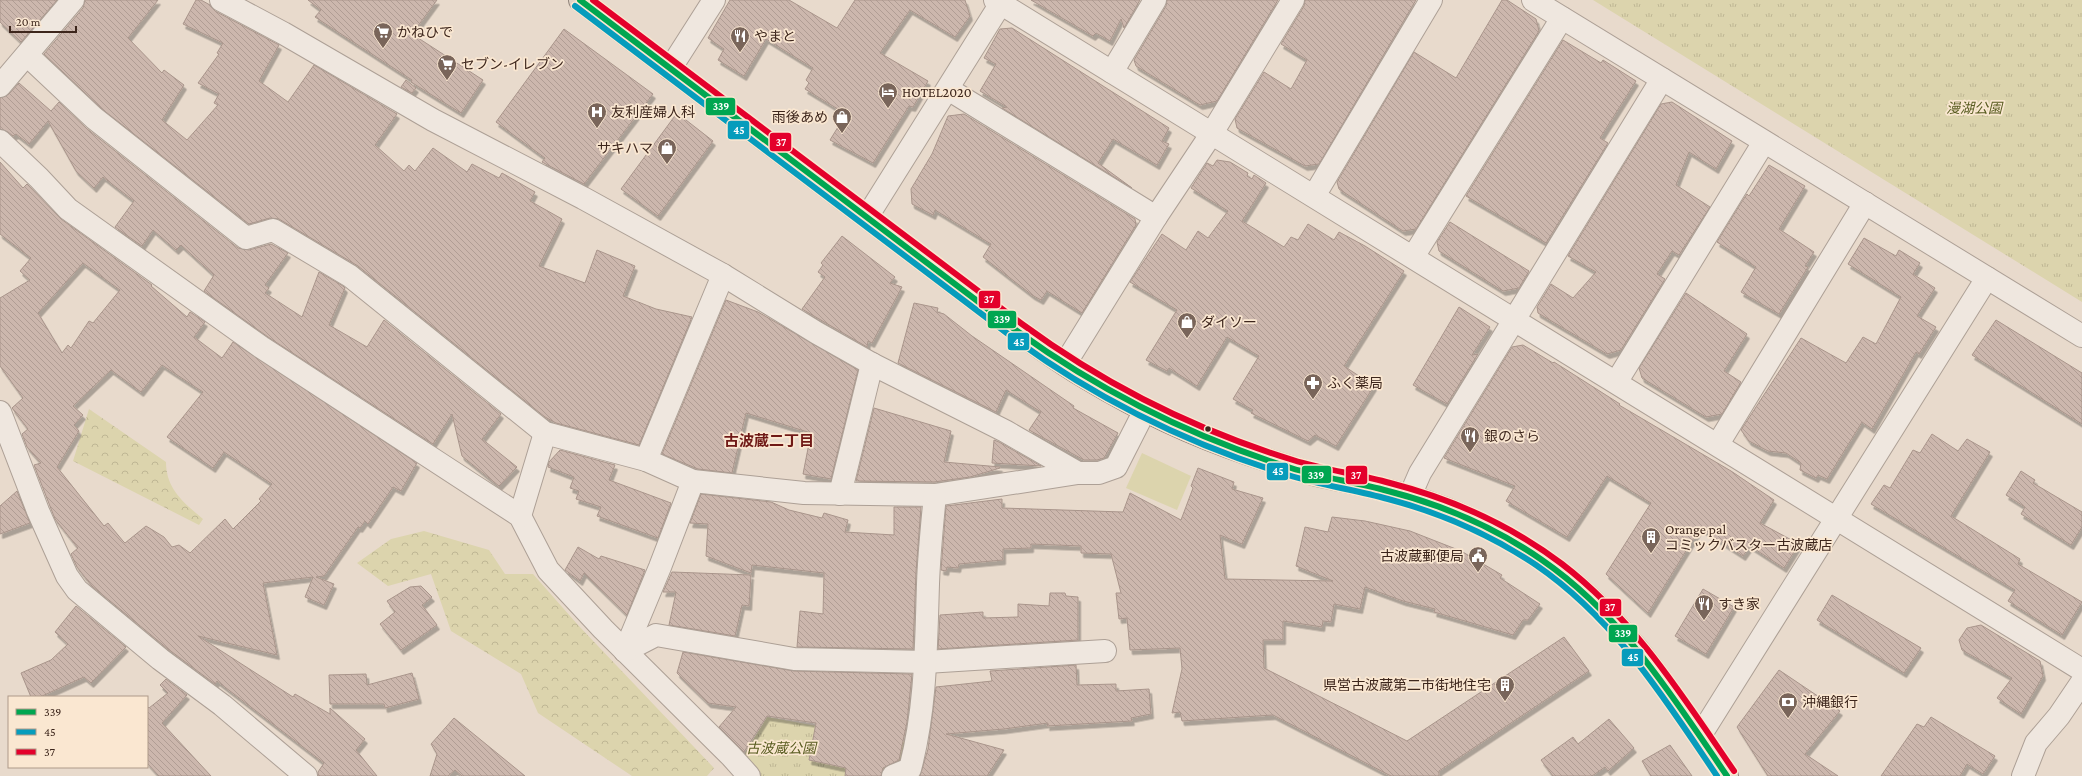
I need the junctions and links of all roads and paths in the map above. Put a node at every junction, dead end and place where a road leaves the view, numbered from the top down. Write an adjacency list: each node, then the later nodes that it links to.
1 (73, 0): 11 (street)
2 (221, 0): 25 (street)
3 (580, 0): 12 (highway)
4 (714, 0): 12 (street)
5 (1155, 0): 13 (street)
6 (1293, 0): 17 (street)
7 (1431, 0): 20 (street)
8 (1533, 0): 10 (street)
9 (1000, 1): 13 (street); 16 (street)
10 (1562, 18): 14 (street); 24 (street)
11 (27, 55): 15 (street); 34 (street)
12 (670, 68): 22 (highway)
13 (1112, 72): 17 (street)
14 (1662, 79): 19 (street); 27 (street)
15 (0, 86)
16 (948, 89): 22 (street); 23 (street)
17 (1212, 133): 20 (street); 23 (street)
18 (0, 141): 42 (street)
19 (1764, 142): 21 (street); 31 (street)
20 (1314, 196): 24 (street)
21 (1864, 203): 26 (street); 35 (street)
22 (867, 217): 30 (highway)
23 (1156, 217): 30 (street)
24 (1413, 257): 27 (street)
25 (723, 275): 29 (street); 36 (street)
26 (1987, 278): 28 (street); 43 (street)
27 (1515, 320): 31 (street); 41 (street)
28 (2082, 336)
29 (872, 364): 37 (street); 39 (street)
30 (1065, 364): 32 (highway)
31 (1616, 381): 35 (street)
32 (1145, 410): 37 (street); 41 (highway)
33 (0, 412): 50 (street)
34 (545, 433): 36 (street); 42 (street)
35 (1718, 444): 43 (street)
36 (646, 460): 38 (street)
37 (1078, 473): 40 (street)
38 (693, 481): 39 (street); 44 (street)
39 (840, 494): 40 (street)
40 (935, 495): 46 (street)
41 (1410, 496): 49 (highway)
42 (520, 516): 44 (street)
43 (1837, 518): 47 (street); 49 (street)
44 (625, 651): 46 (street); 51 (street)
45 (1105, 651): 46 (street)
46 (926, 662): 52 (street)
47 (2082, 670)
48 (2082, 682): 54 (street)
49 (1700, 736): 53 (highway)
50 (306, 776)
51 (749, 776)
52 (893, 776)
53 (1727, 776)
54 (2024, 776)

